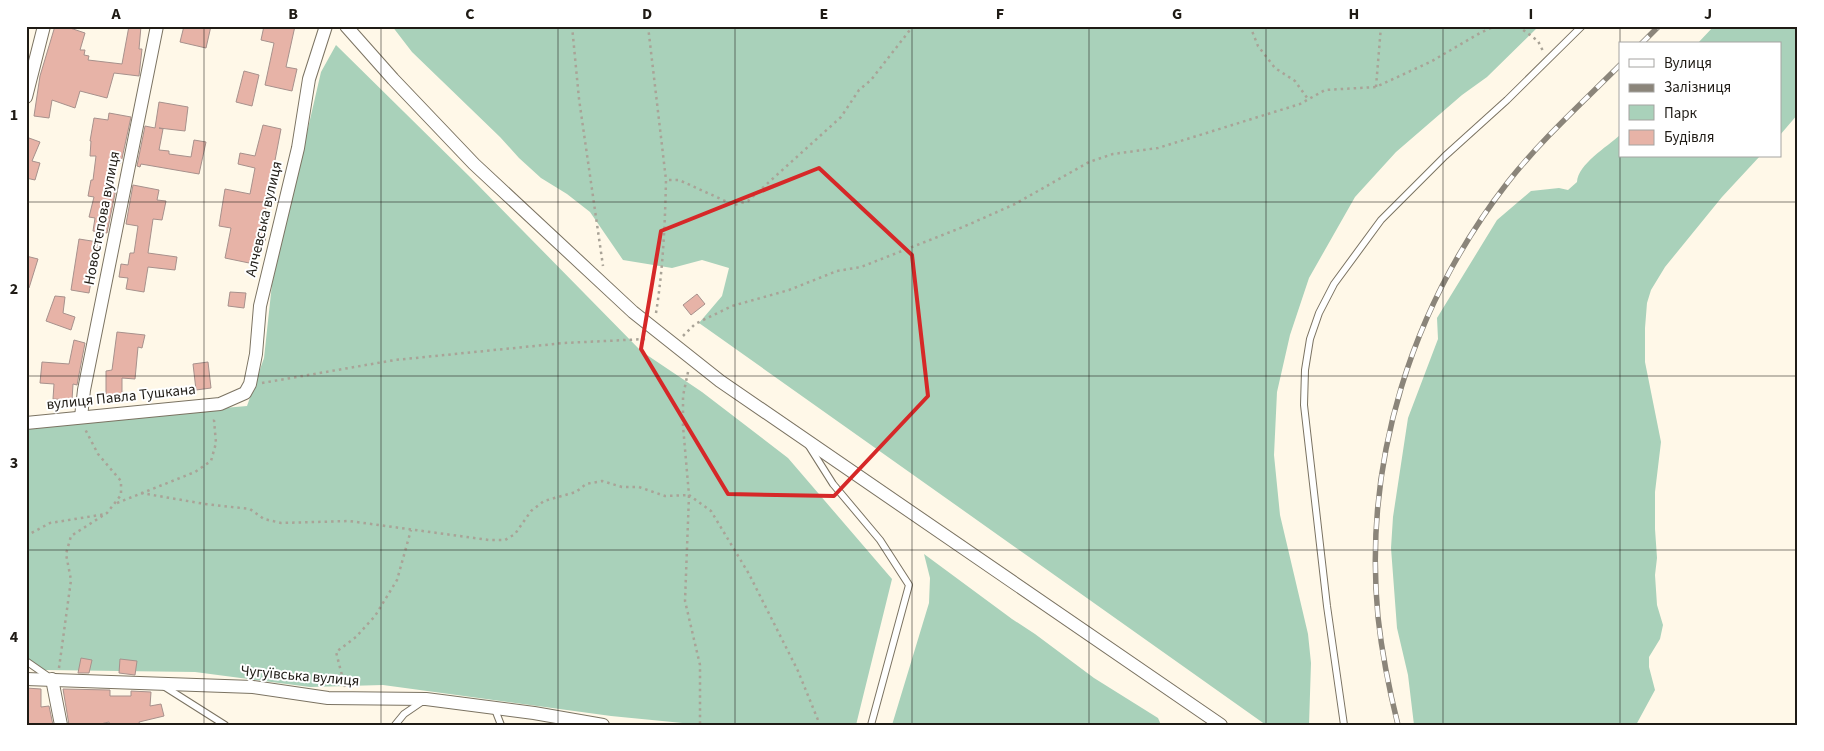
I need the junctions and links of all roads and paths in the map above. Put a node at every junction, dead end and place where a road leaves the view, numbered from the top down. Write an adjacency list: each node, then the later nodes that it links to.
1 (44, 26): 15 (street)
2 (157, 26): 24 (street, Новостепова вулиця)
3 (326, 26): 22 (street, Алчевська вулиця)
4 (346, 26): 18 (street)
5 (572, 26): 18 (path)
6 (648, 26): 17 (path)
7 (913, 26): 17 (path)
8 (1250, 26): 16 (path)
9 (1380, 26): 14 (path)
10 (1495, 26): 14 (path)
11 (1518, 26): 13 (path)
12 (1582, 26): 13 (lane)
13 (1547, 60): 49 (lane)
14 (1376, 87): 16 (path)
15 (26, 97)
16 (1308, 99): 20 (path)
17 (666, 180): 19 (path)
18 (606, 288): 19 (street)
19 (653, 328): 20 (street)
20 (670, 341): 21 (street); 22 (path)
21 (692, 358): 26 (street); 28 (path)
22 (250, 384): 23 (street)
23 (220, 404): 24 (street, вулиця Павла Тушкана); 27 (path)
24 (82, 417): 25 (street, вулиця Павла Тушкана); 29 (path)
25 (26, 423)
26 (806, 441): 47 (lane); 48 (street)
27 (141, 493): 29 (path); 31 (path)
28 (689, 495): 31 (path); 45 (path); 46 (path)
29 (115, 503): 30 (path)
30 (108, 513): 32 (path); 35 (path)
31 (411, 530): 37 (path)
32 (26, 536)
33 (26, 661): 35 (lane)
34 (26, 679): 35 (street, Чугуївська вулиця)
35 (55, 680): 36 (street, Чугуївська вулиця); 40 (street)
36 (158, 683): 37 (street, Чугуївська вулиця); 41 (lane)
37 (348, 698): 38 (street, Чугуївська вулиця)
38 (426, 699): 39 (street, Чугуївська вулиця); 42 (lane)
39 (494, 707): 43 (lane); 44 (street, Чугуївська вулиця)
40 (61, 725)
41 (225, 725)
42 (395, 725)
43 (501, 725)
44 (603, 725)
45 (700, 725)
46 (820, 725)
47 (871, 725)
48 (1221, 725)
49 (1344, 725)

